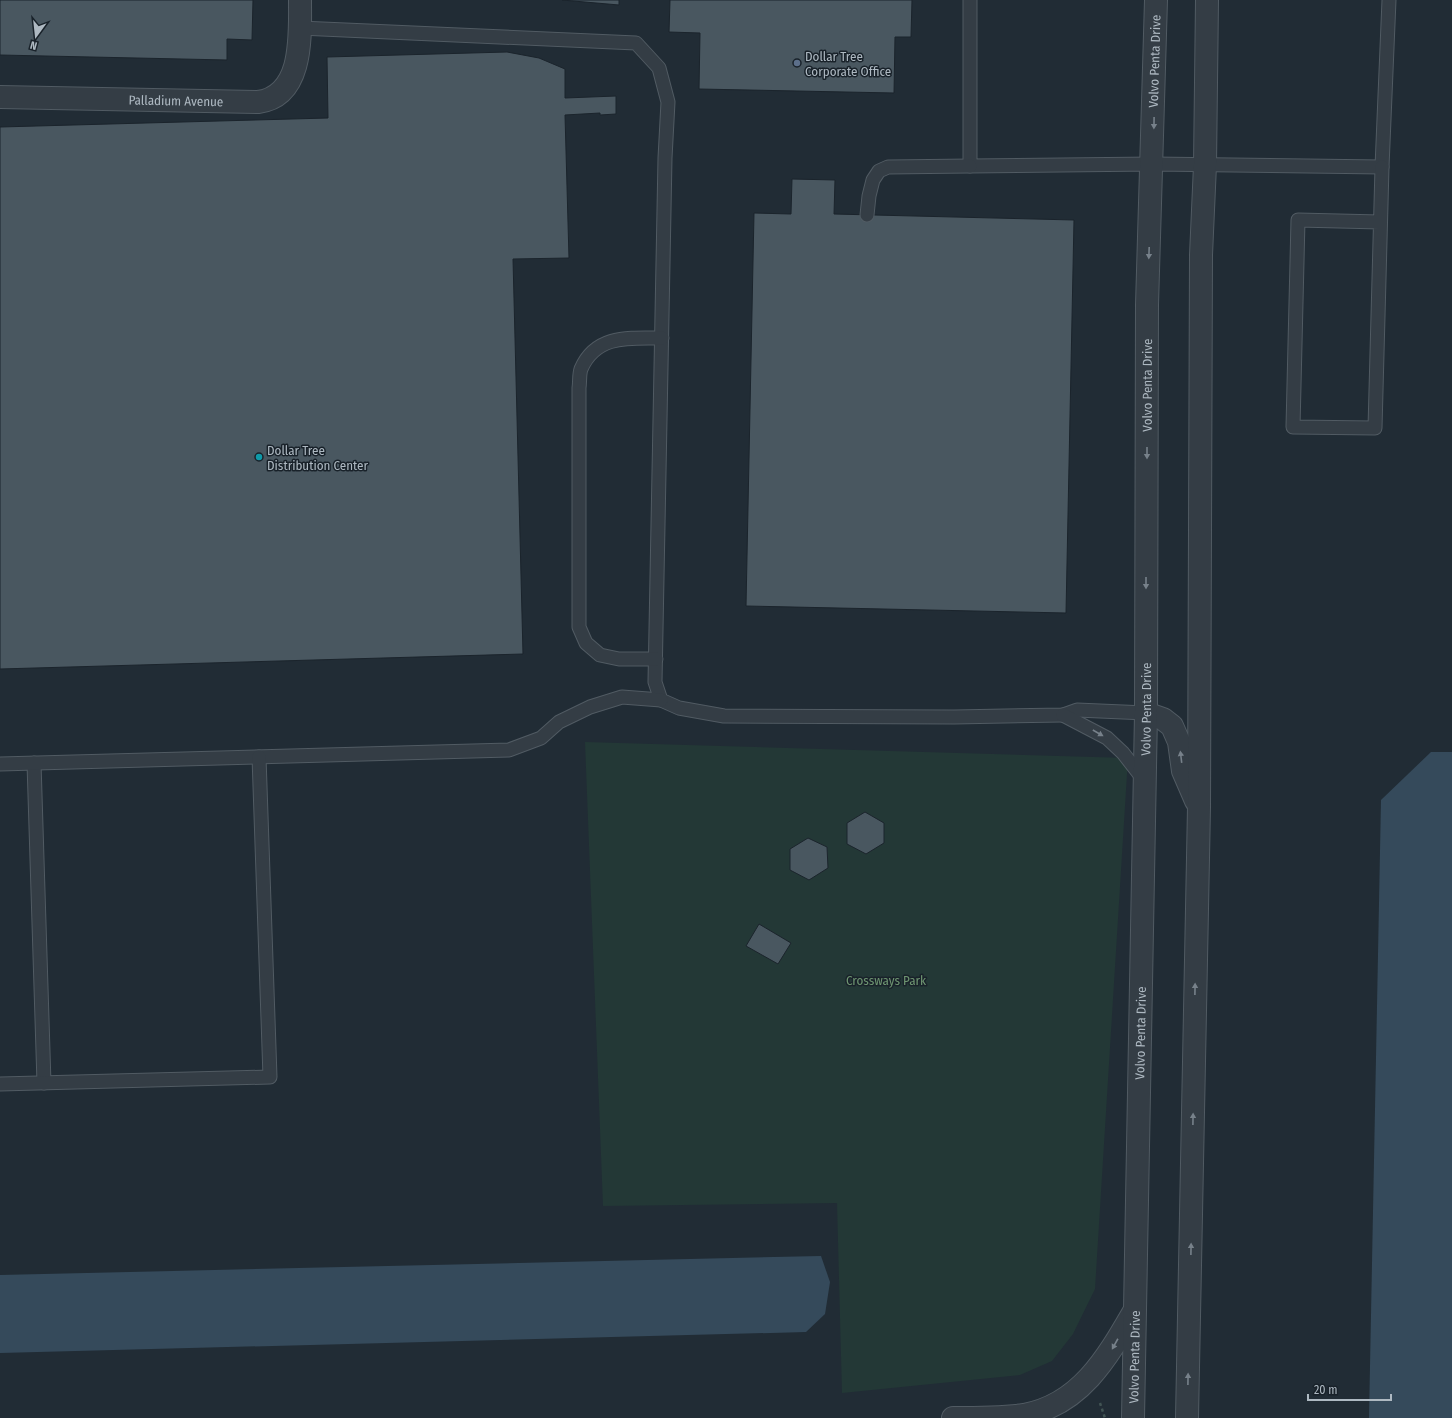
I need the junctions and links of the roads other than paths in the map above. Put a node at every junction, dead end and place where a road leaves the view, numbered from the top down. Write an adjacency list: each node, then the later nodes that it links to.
1 (300, 0): 6 (street, Palladium Avenue)
2 (970, 0): 10 (lane)
3 (1156, 0): 8 (street, Volvo Penta Drive, one-way to 8)
4 (1207, 0): 9 (street)
5 (1389, 0): 11 (lane)
6 (300, 28): 7 (street, Palladium Avenue); 14 (lane)
7 (0, 97)
8 (1153, 164): 9 (lane); 10 (lane); 17 (street, Volvo Penta Drive, one-way to 17)
9 (1205, 165): 11 (lane); 23 (street)
10 (970, 166): 12 (lane)
11 (1382, 167): 13 (lane)
12 (867, 215)
13 (1380, 222): 13 (lane)
14 (662, 338): 15 (lane); 15 (lane)
15 (656, 659): 16 (lane)
16 (661, 700): 18 (lane); 19 (lane)
17 (1146, 713): 18 (lane); 22 (street, Volvo Penta Drive); 23 (street, one-way to 17)
18 (1063, 715): 22 (lane, one-way to 22)
19 (259, 757): 20 (lane); 24 (lane)
20 (34, 763): 21 (lane); 24 (lane)
21 (0, 764)
22 (1144, 780): 26 (street, Volvo Penta Drive)
23 (1199, 807): 29 (street, one-way to 23)
24 (44, 1083): 25 (lane)
25 (0, 1084)
26 (1134, 1310): 27 (street, one-way to 27); 28 (street, Volvo Penta Drive)
27 (953, 1418)
28 (1133, 1418)
29 (1187, 1418)

